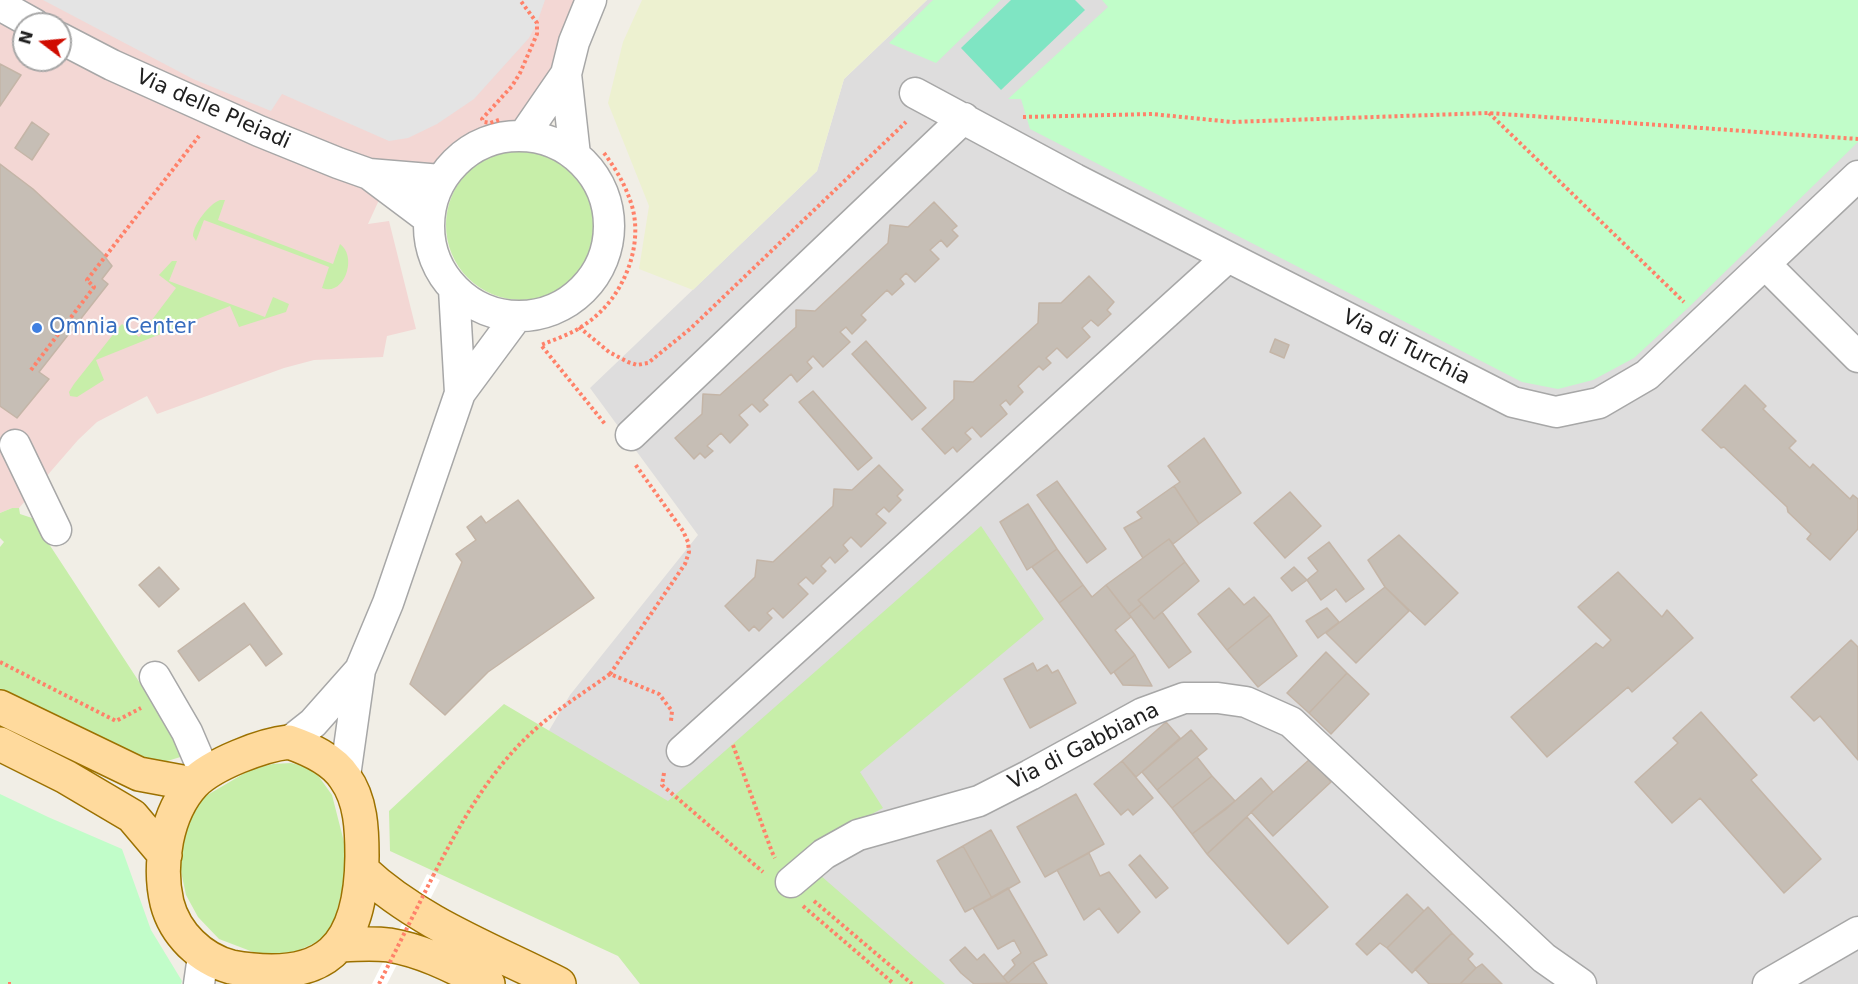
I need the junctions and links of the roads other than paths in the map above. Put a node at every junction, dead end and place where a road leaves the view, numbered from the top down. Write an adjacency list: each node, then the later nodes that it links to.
1 (591, 0): 3 (street)
2 (72, 44): 8 (street, Via delle Pleiadi)
3 (566, 74): 6 (street); 7 (street)
4 (922, 96): 5 (street, Via di Turchia)
5 (964, 118): 12 (street, Via di Turchia); 18 (street)
6 (524, 135): 7 (street); 10 (street)
7 (587, 151): 15 (street)
8 (369, 174): 10 (street, Via delle Pleiadi); 11 (street, Via delle Pleiadi)
9 (1858, 176): 13 (street, Via di Turchia)
10 (441, 180): 11 (street)
11 (429, 219): 14 (street)
12 (1228, 257): 13 (street, Via di Turchia); 26 (street)
13 (1765, 264): 16 (street)
14 (454, 289): 15 (street); 17 (street)
15 (517, 316): 17 (street)
16 (1858, 357)
17 (460, 393): 21 (street)
18 (625, 443)
19 (15, 445): 20 (street)
20 (56, 530)
21 (360, 670): 24 (street); 28 (street)
22 (160, 686): 30 (street)
23 (0, 707): 30 (main road)
24 (289, 742): 28 (main road); 30 (main road)
25 (0, 744): 29 (main road)
26 (672, 748)
27 (0, 758): 29 (street)
28 (345, 776): 32 (main road)
29 (66, 777): 31 (main road)
30 (199, 779): 31 (main road)
31 (165, 855): 36 (main road)
32 (362, 870): 35 (main road); 39 (main road)
33 (786, 886): 40 (street, Via di Gabbiana)
34 (1858, 932): 41 (street)
35 (342, 945): 37 (main road); 38 (main road)
36 (201, 970): 37 (main road)
37 (262, 979)
38 (488, 984)
39 (559, 984)
40 (1581, 984)
41 (1768, 984)

